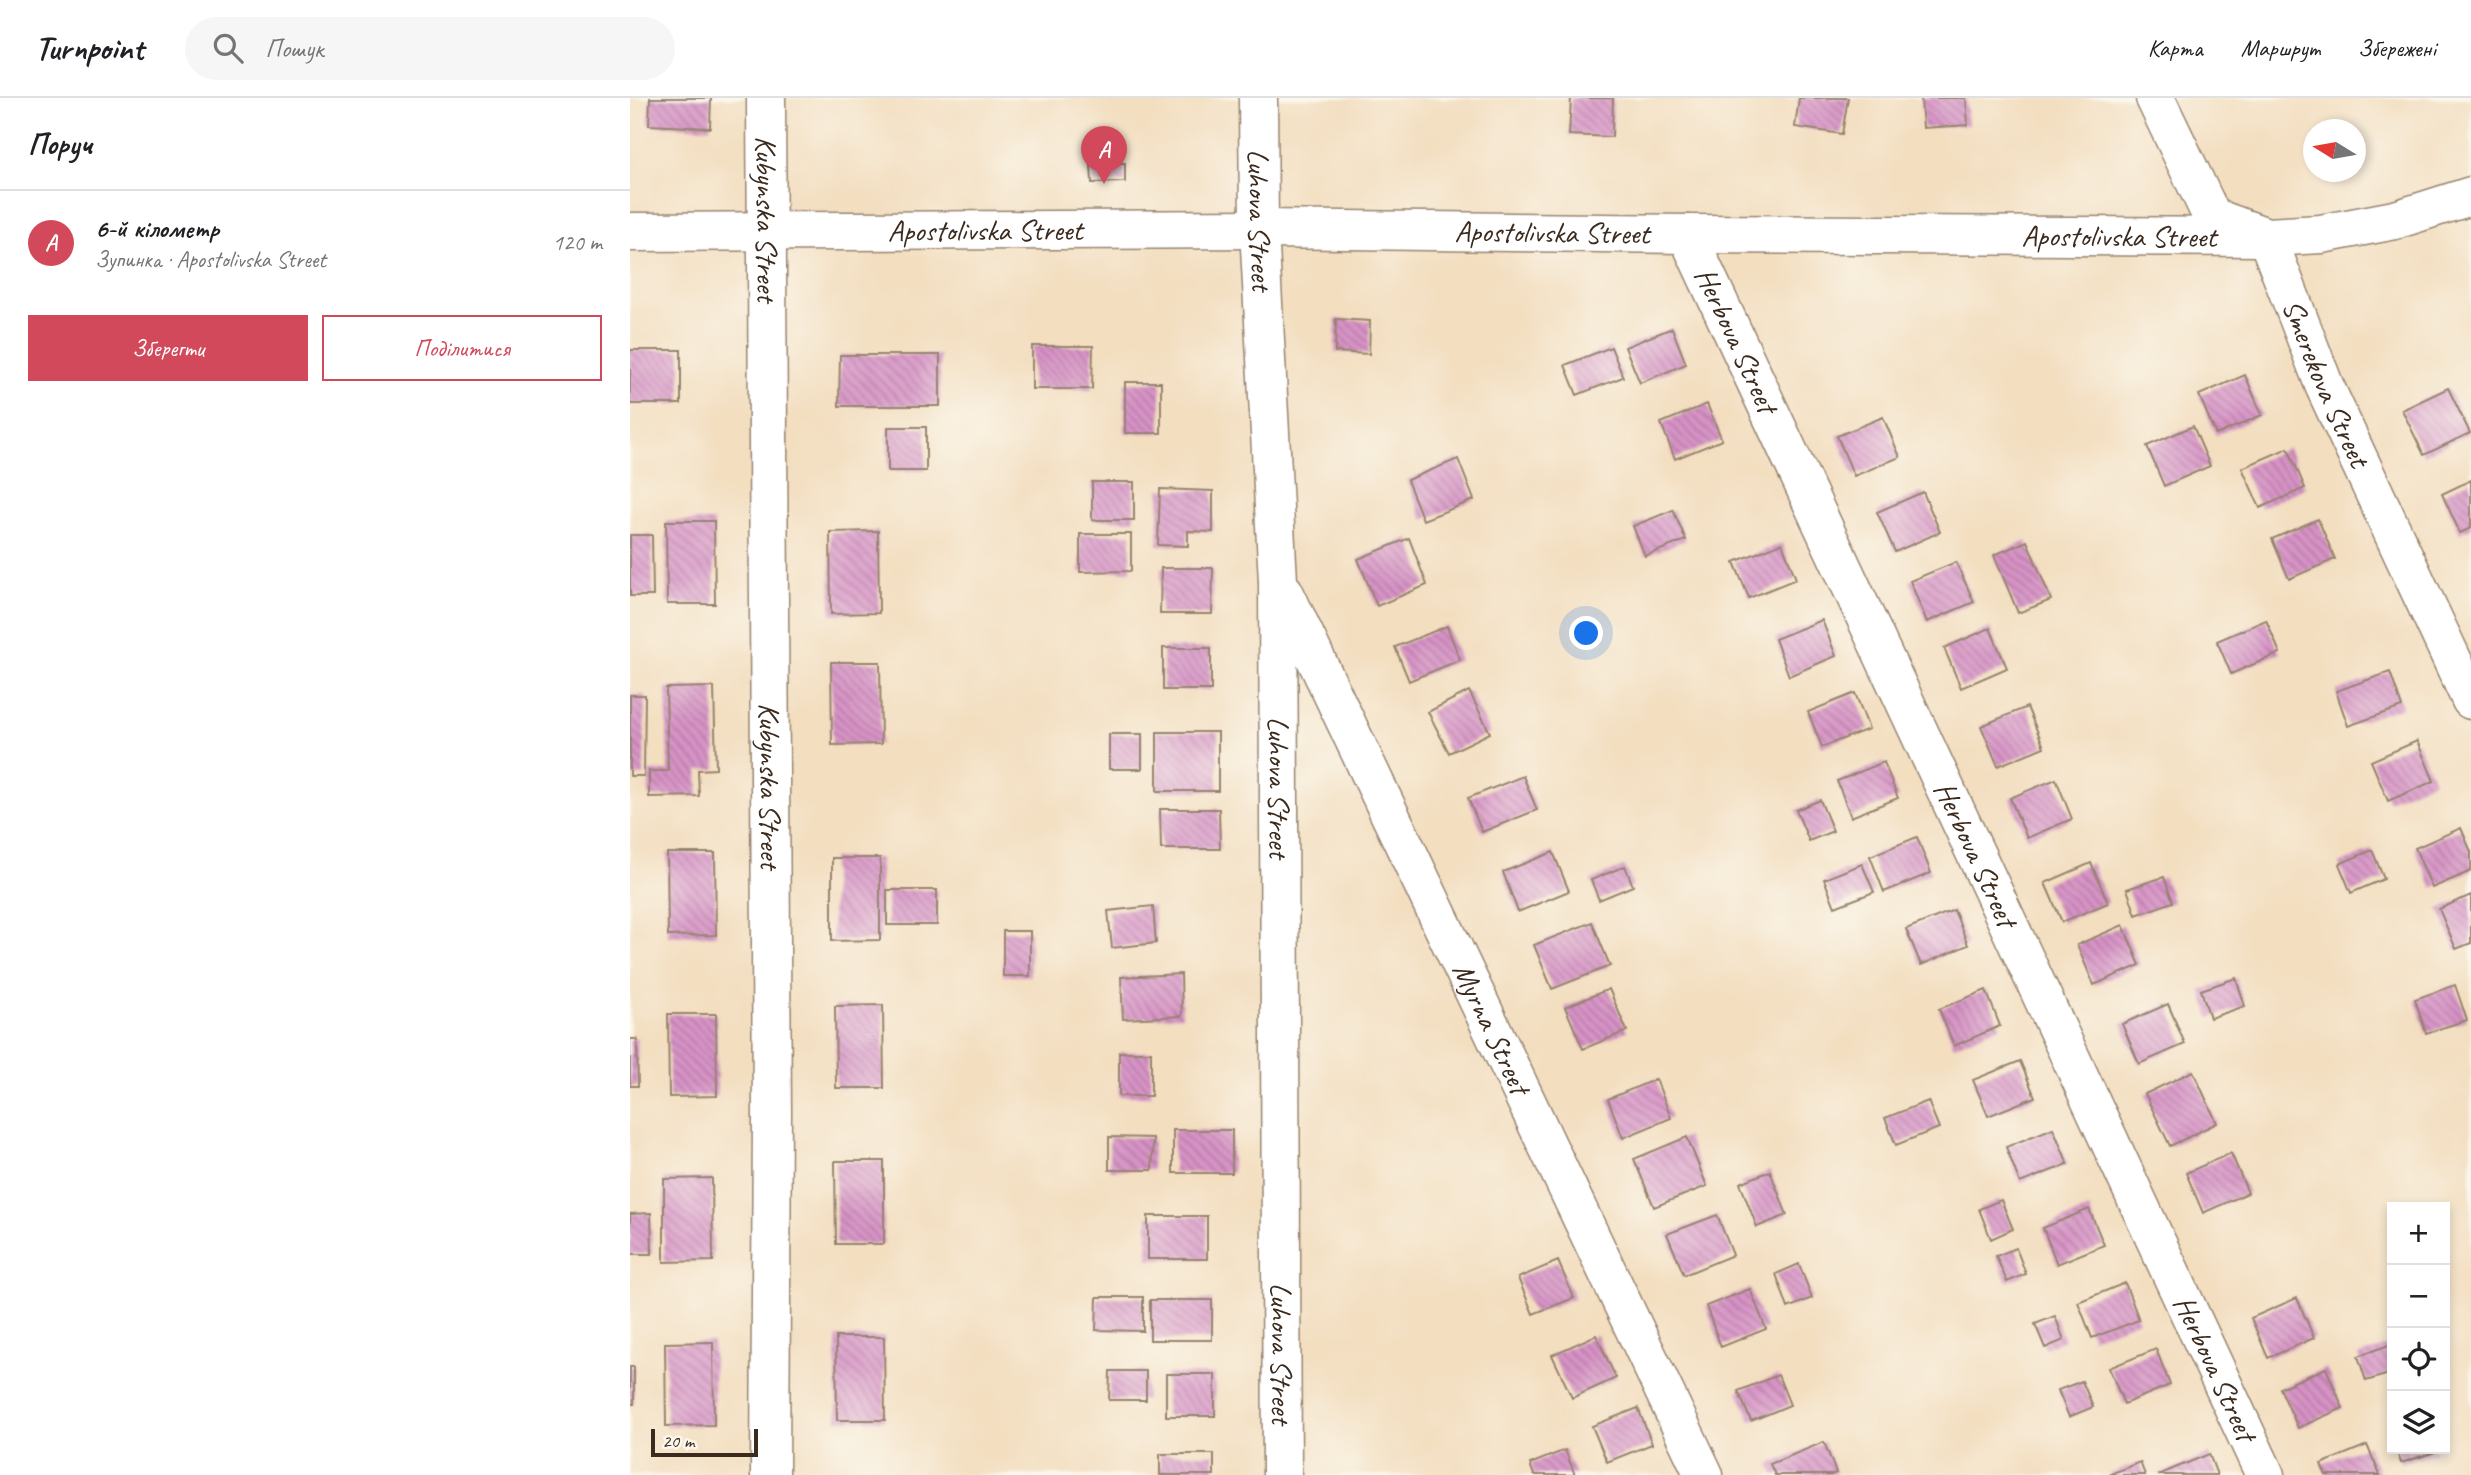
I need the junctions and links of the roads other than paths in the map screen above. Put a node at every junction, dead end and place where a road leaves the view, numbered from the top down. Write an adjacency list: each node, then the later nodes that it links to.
1 (766, 98): 6 (street, Kubynska Street)
2 (1258, 98): 5 (street, Luhova Street)
3 (2155, 98): 9 (street)
4 (2471, 196): 9 (street, Apostolivska Street)
5 (1259, 229): 6 (street, Apostolivska Street); 8 (street, Apostolivska Street); 10 (street, Luhova Street)
6 (766, 231): 7 (street, Apostolivska Street); 12 (street, Kubynska Street)
7 (630, 232)
8 (1687, 234): 9 (street, Apostolivska Street); 15 (street, Herbova Street)
9 (2267, 237): 11 (street, Smerekova Street)
10 (1278, 581): 13 (street, Luhova Street); 14 (street, Myrna Street)
11 (2471, 700)
12 (770, 1475)
13 (1282, 1475)
14 (1704, 1475)
15 (2265, 1475)

